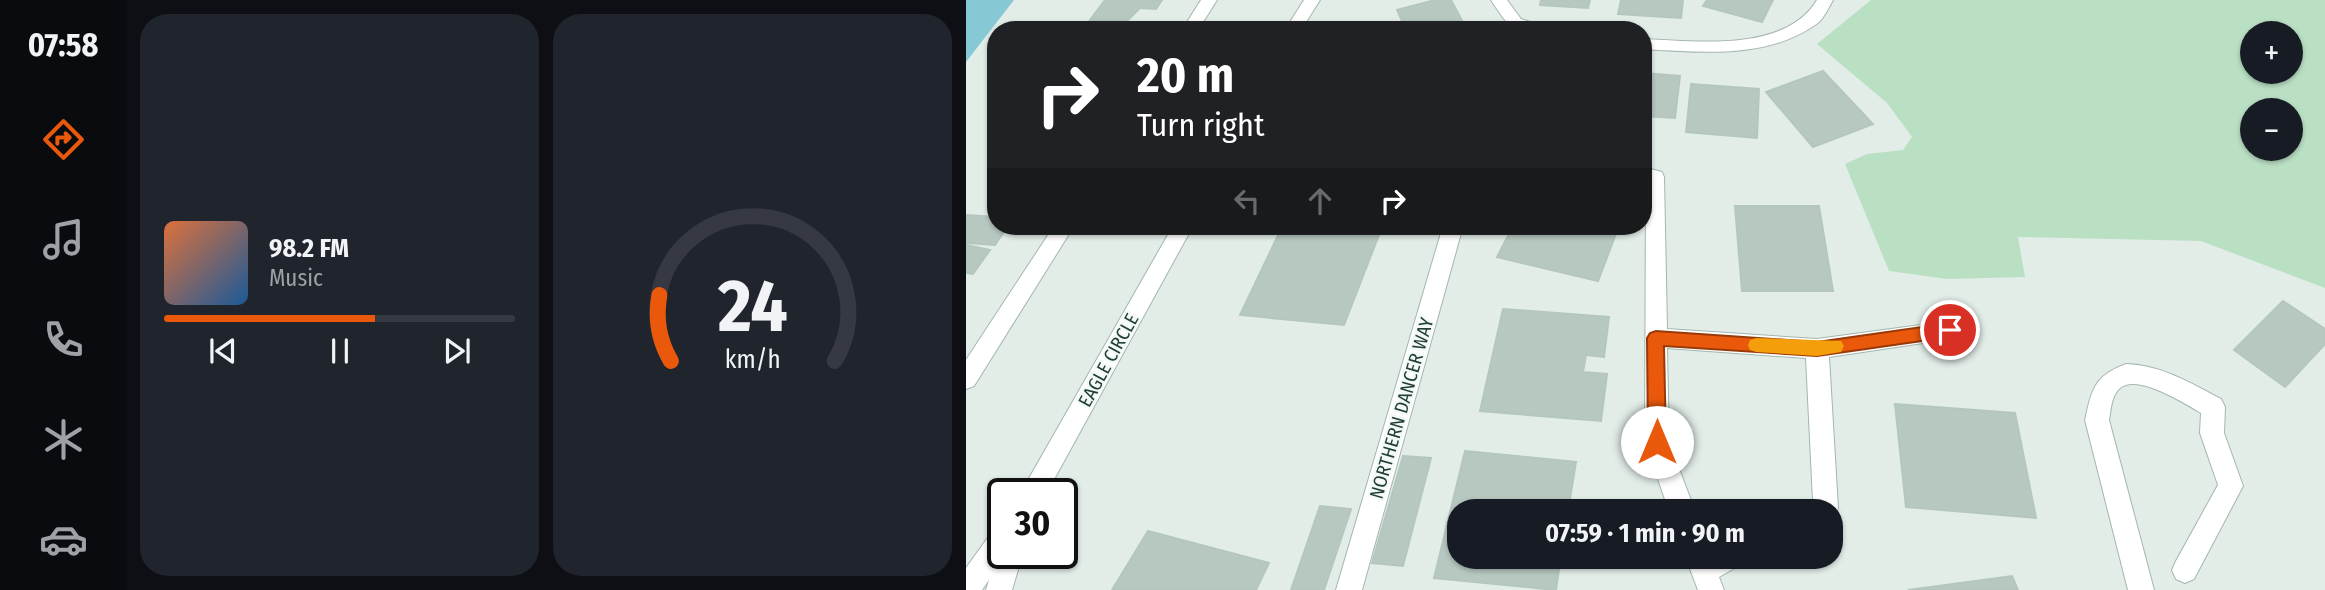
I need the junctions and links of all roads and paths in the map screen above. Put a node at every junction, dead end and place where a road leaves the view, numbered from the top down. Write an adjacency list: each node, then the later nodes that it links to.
1 (1209, 0): 5 (street)
2 (1312, 0): 6 (street)
3 (1499, 0): 7 (street)
4 (1825, 0): 8 (street)
5 (1196, 21)
6 (1299, 21)
7 (1514, 21)
8 (1652, 44)
9 (1652, 176): 14 (street)
10 (1058, 235): 16 (street)
11 (1178, 235): 17 (street, EAGLE CIRCLE)
12 (1450, 235): 25 (street, NORTHERN DANCER WAY)
13 (1950, 330): 15 (street)
14 (1656, 338): 15 (street); 18 (street)
15 (1817, 349): 19 (street)
16 (966, 379)
17 (1041, 478)
18 (1678, 499)
19 (1825, 499)
20 (987, 560): 23 (street)
21 (1005, 569): 24 (street)
22 (2185, 570): 26 (street)
23 (966, 590)
24 (999, 590)
25 (1349, 590)
26 (2141, 590)

